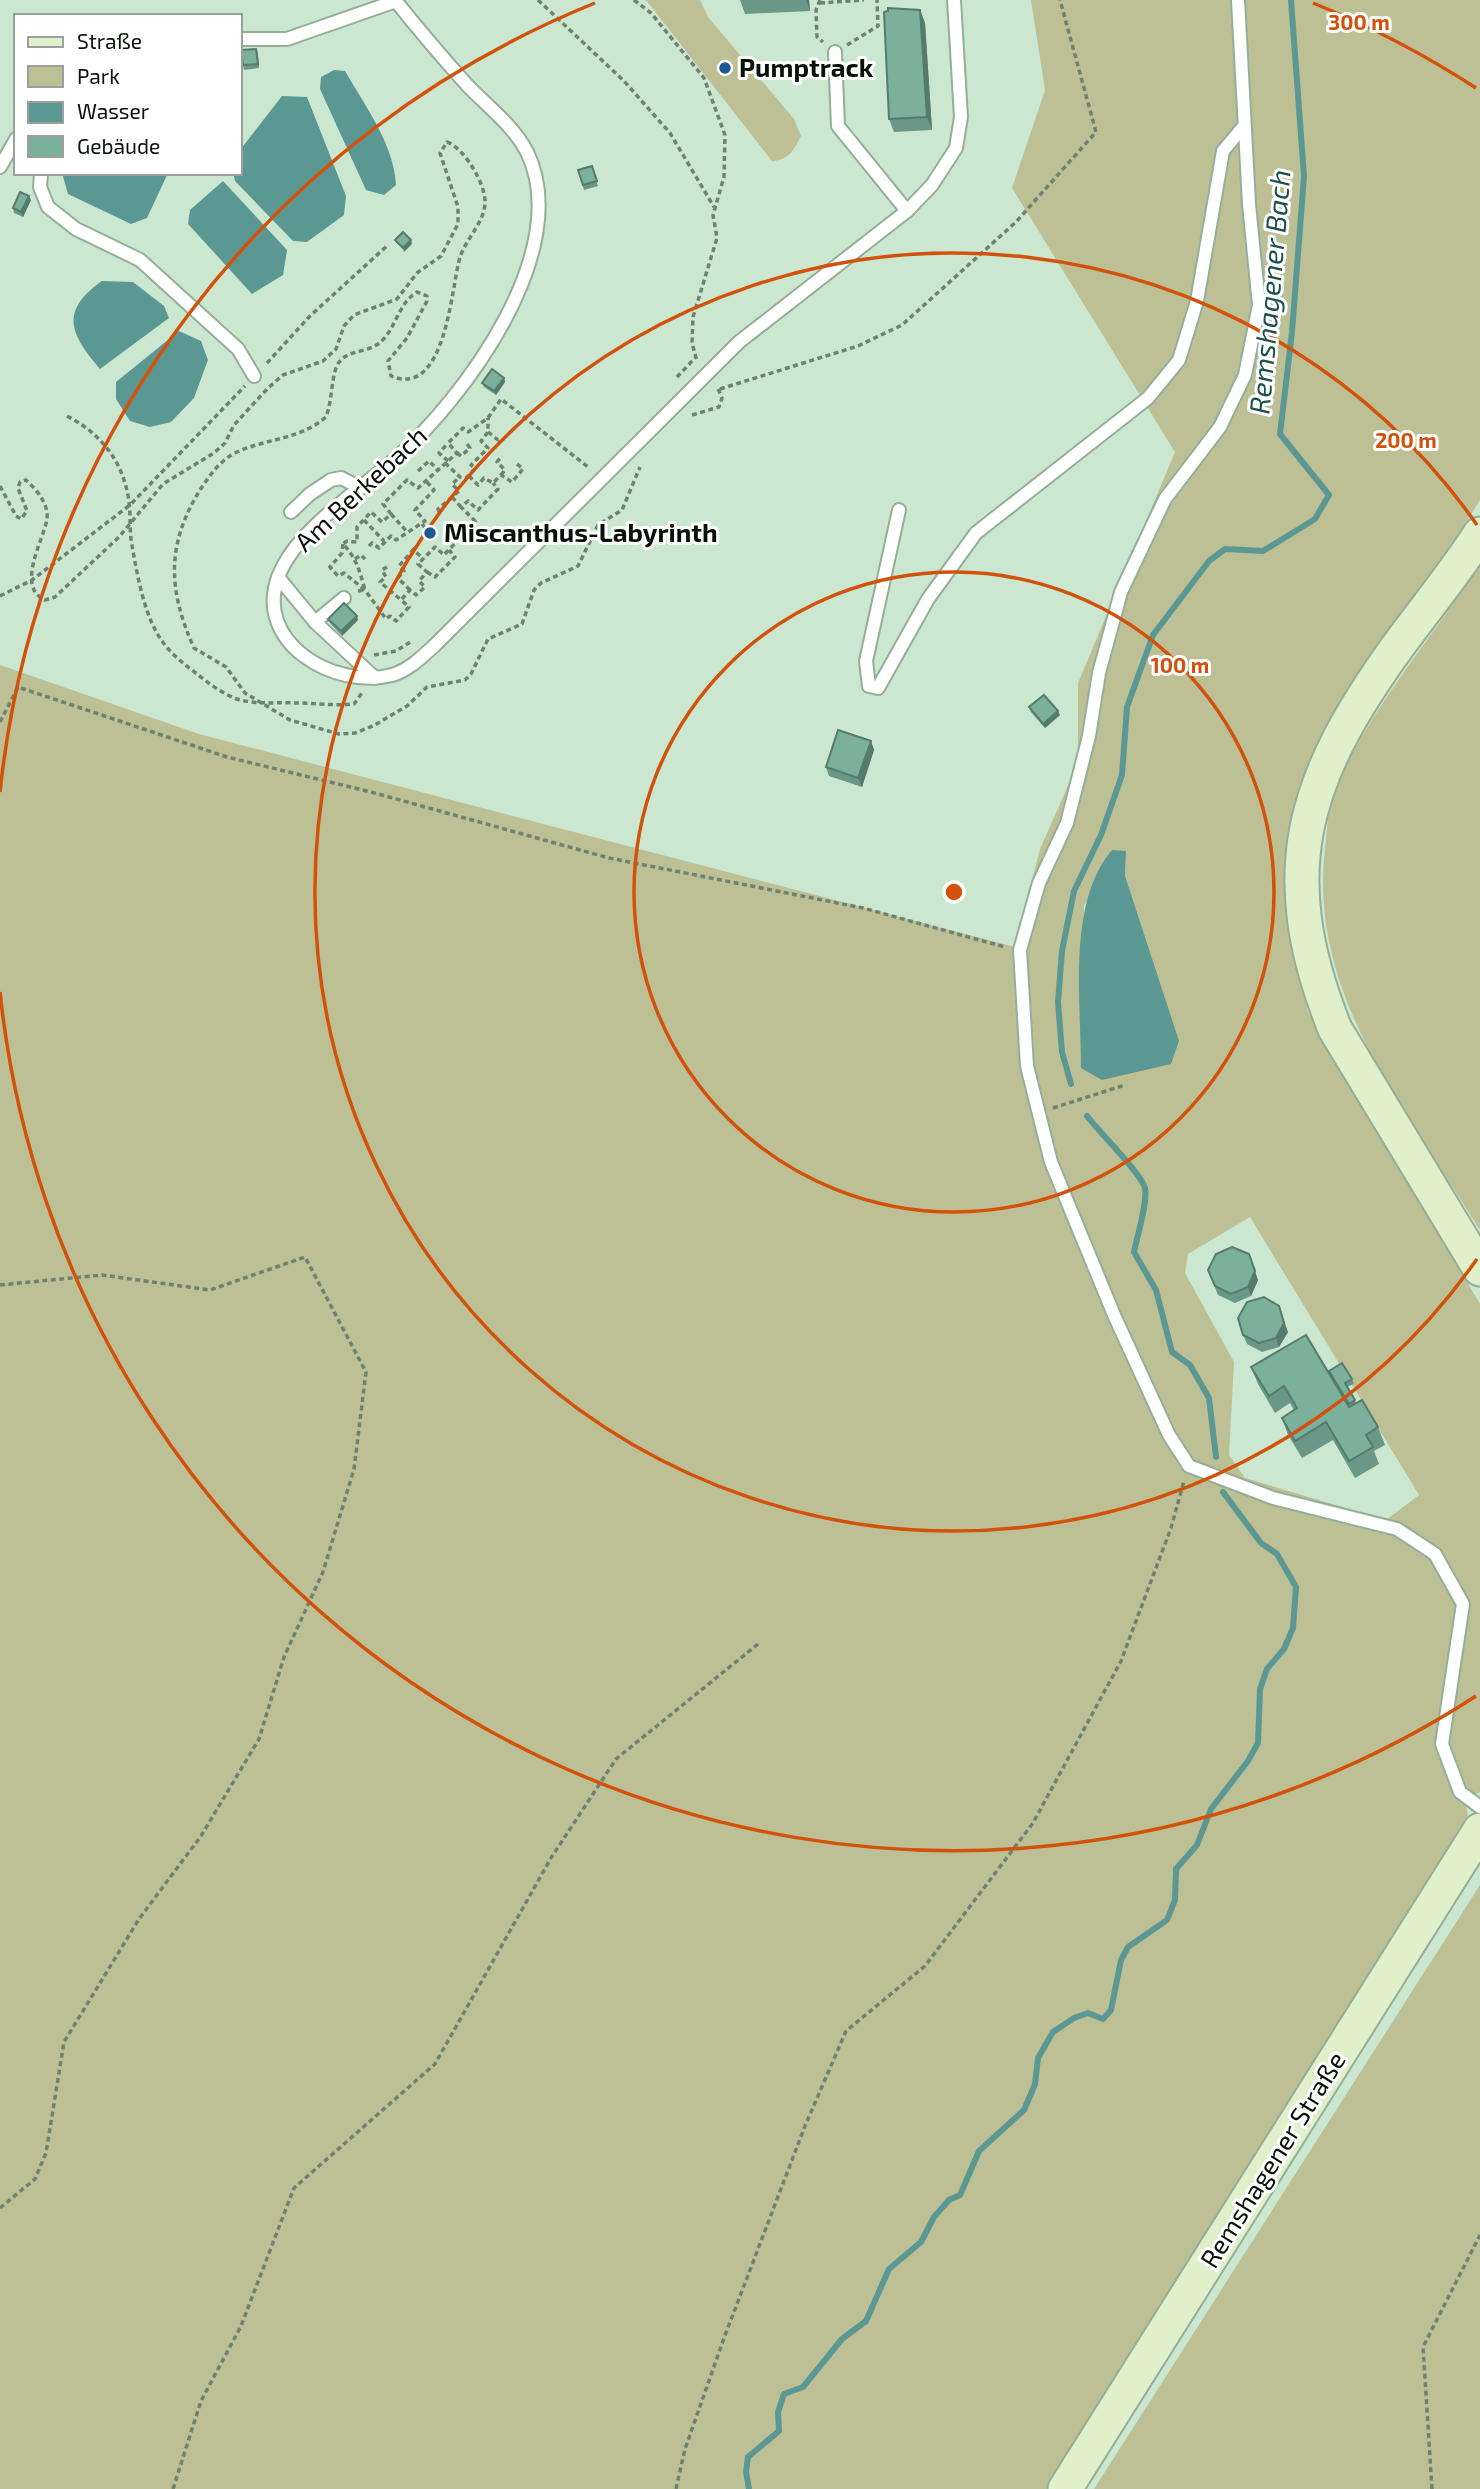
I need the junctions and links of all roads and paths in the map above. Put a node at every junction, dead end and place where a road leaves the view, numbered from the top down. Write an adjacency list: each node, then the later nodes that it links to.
1 (395, 0): 10 (lane, Am Berkebach); 47 (lane, Am Berkebach)
2 (538, 0): 16 (path)
3 (634, 0): 16 (path)
4 (863, 0): 9 (path)
5 (877, 0): 11 (path)
6 (954, 0): 17 (lane, Am Berkebach)
7 (1060, 0): 23 (path)
8 (1238, 0): 12 (lane)
9 (820, 2): 11 (path)
10 (242, 39)
11 (835, 52): 17 (lane)
12 (1244, 126): 51 (lane); 83 (lane)
13 (14, 142): 14 (lane)
14 (0, 167)
15 (41, 175): 21 (lane)
16 (714, 206): 19 (path)
17 (907, 211): 20 (lane, Am Berkebach)
18 (388, 245): 21 (path)
19 (695, 358): 20 (path); 22 (path)
20 (706, 374): 23 (path); 80 (lane, Am Berkebach)
21 (254, 376): 49 (path)
22 (669, 386)
23 (720, 388): 25 (path)
24 (67, 416): 49 (path)
25 (689, 417)
26 (488, 418): 27 (path); 29 (path); 37 (path)
27 (488, 432): 28 (path); 42 (path)
28 (500, 438)
29 (448, 443): 31 (path); 35 (path)
30 (467, 444): 31 (path)
31 (457, 453): 35 (path)
32 (502, 456): 41 (path)
33 (597, 457): 37 (path)
34 (645, 461): 81 (path)
35 (447, 462): 38 (path); 43 (path)
36 (515, 462): 41 (path)
37 (588, 467): 40 (path)
38 (438, 470): 39 (path); 44 (path)
39 (418, 471)
40 (583, 472)
41 (501, 475): 45 (path)
42 (469, 476): 43 (path); 45 (path)
43 (460, 477): 48 (path)
44 (426, 481): 54 (path); 57 (path)
45 (493, 483): 50 (path)
46 (0, 486): 71 (path)
47 (361, 488): 52 (lane); 70 (lane, Am Berkebach)
48 (452, 497): 50 (path); 53 (path)
49 (130, 505): 56 (path); 71 (path)
50 (461, 507): 64 (path)
51 (899, 510)
52 (291, 512)
53 (439, 512)
54 (391, 514): 55 (path); 58 (path)
55 (364, 520): 61 (path); 62 (path)
56 (128, 524): 71 (path); 81 (path); 81 (path)
57 (422, 524): 58 (path); 60 (path)
58 (408, 533): 61 (path)
59 (1480, 534): 86 (main road)
60 (428, 539)
61 (384, 541): 63 (path)
62 (343, 544): 66 (path); 72 (path)
63 (369, 546)
64 (449, 550): 65 (path); 69 (path)
65 (423, 558): 69 (path); 73 (path)
66 (355, 559): 67 (path); 72 (path)
67 (365, 559)
68 (387, 567): 76 (path)
69 (427, 572): 73 (path)
70 (278, 577): 77 (lane); 80 (lane, Am Berkebach)
71 (32, 580): 74 (path)
72 (365, 590): 75 (path); 76 (path)
73 (410, 590): 76 (path)
74 (0, 596)
75 (344, 598): 77 (lane)
76 (401, 600)
77 (315, 622): 79 (lane)
78 (419, 635): 79 (path)
79 (337, 644): 80 (lane)
80 (375, 678): 81 (path)
81 (263, 703)
82 (0, 722): 83 (path)
83 (1020, 950): 85 (lane)
84 (1125, 1085): 85 (path)
85 (1037, 1113): 88 (lane)
86 (1480, 1269)
87 (0, 1285): 92 (path)
88 (1189, 1466): 90 (lane); 95 (path)
89 (758, 1644): 94 (path)
90 (1480, 1807)
91 (1480, 1830): 96 (main road, Remshagener Straße)
92 (0, 2208)
93 (1480, 2235): 97 (path)
94 (173, 2489)
95 (676, 2489)
96 (1065, 2489)
97 (1432, 2489)

